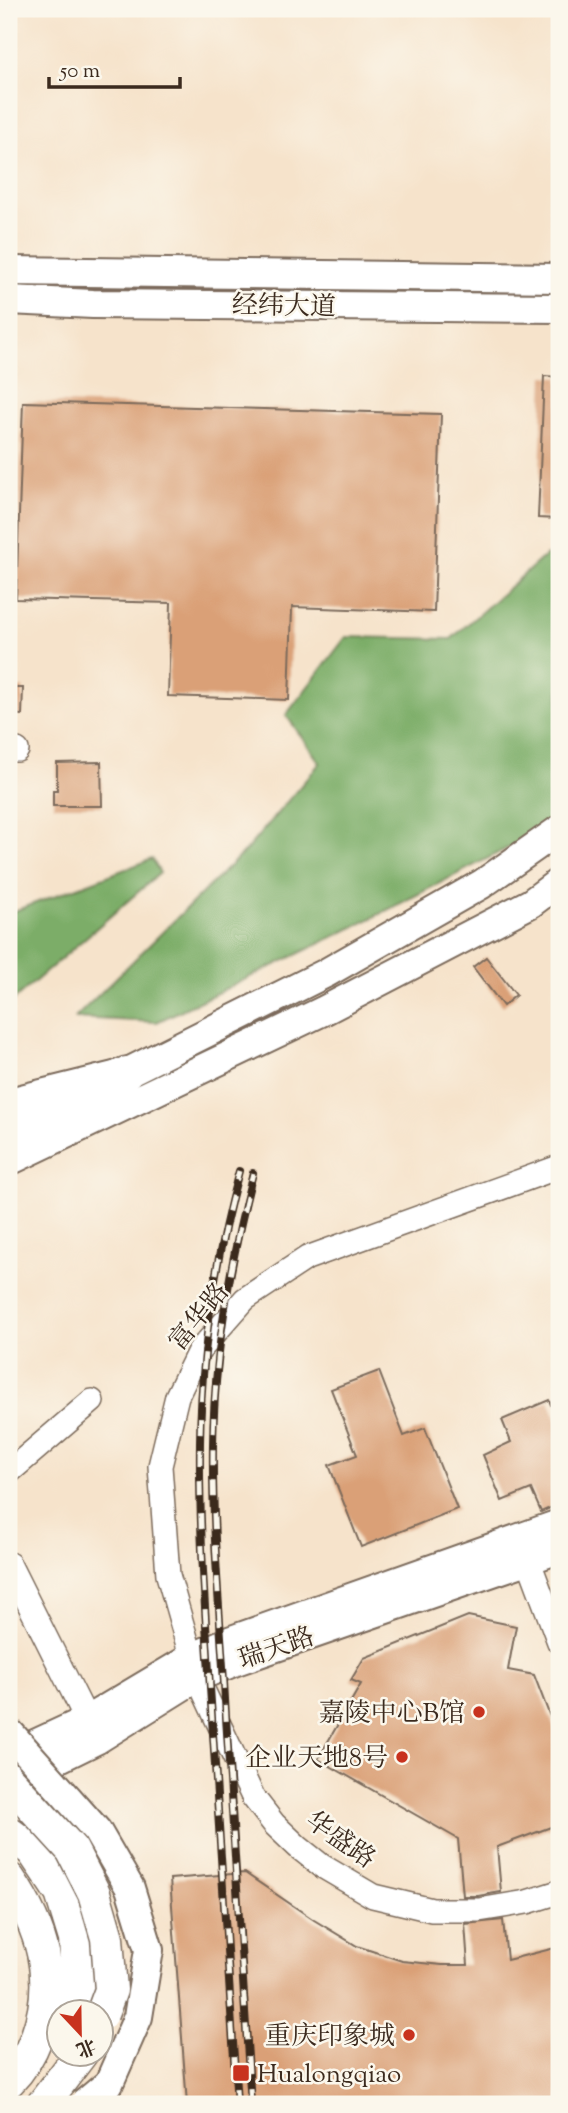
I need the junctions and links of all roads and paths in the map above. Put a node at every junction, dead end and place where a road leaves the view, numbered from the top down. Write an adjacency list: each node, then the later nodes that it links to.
1 (9, 271): 2 (main road, 经纬大道)
2 (559, 278)
3 (9, 300): 4 (main road, 经纬大道)
4 (559, 308)
5 (559, 830): 7 (main road)
6 (559, 882): 10 (main road)
7 (126, 1073): 8 (main road); 9 (highway)
8 (9, 1102)
9 (9, 1131)
10 (9, 1161)
11 (559, 1167): 19 (street, 富华路)
12 (92, 1401): 13 (street)
13 (9, 1472)
14 (559, 1524): 19 (main road, 瑞天路)
15 (559, 1549): 16 (main road, 瑞天路)
16 (528, 1559): 18 (street); 19 (main road, 瑞天路)
17 (9, 1563): 20 (street)
18 (559, 1642)
19 (194, 1667): 20 (main road, 瑞天路); 23 (main road, 瑞天路); 26 (street, 华盛路)
20 (87, 1720): 22 (main road, 瑞天路)
21 (9, 1732): 33 (main road, bridge)
22 (9, 1756)
23 (9, 1782): 28 (highway, bridge)
24 (9, 1833): 27 (highway)
25 (9, 1879): 31 (highway)
26 (559, 1892)
27 (77, 1997)
28 (108, 1997)
29 (59, 2068): 32 (highway)
30 (70, 2068): 32 (highway)
31 (9, 2081)
32 (48, 2098)
33 (84, 2104)

